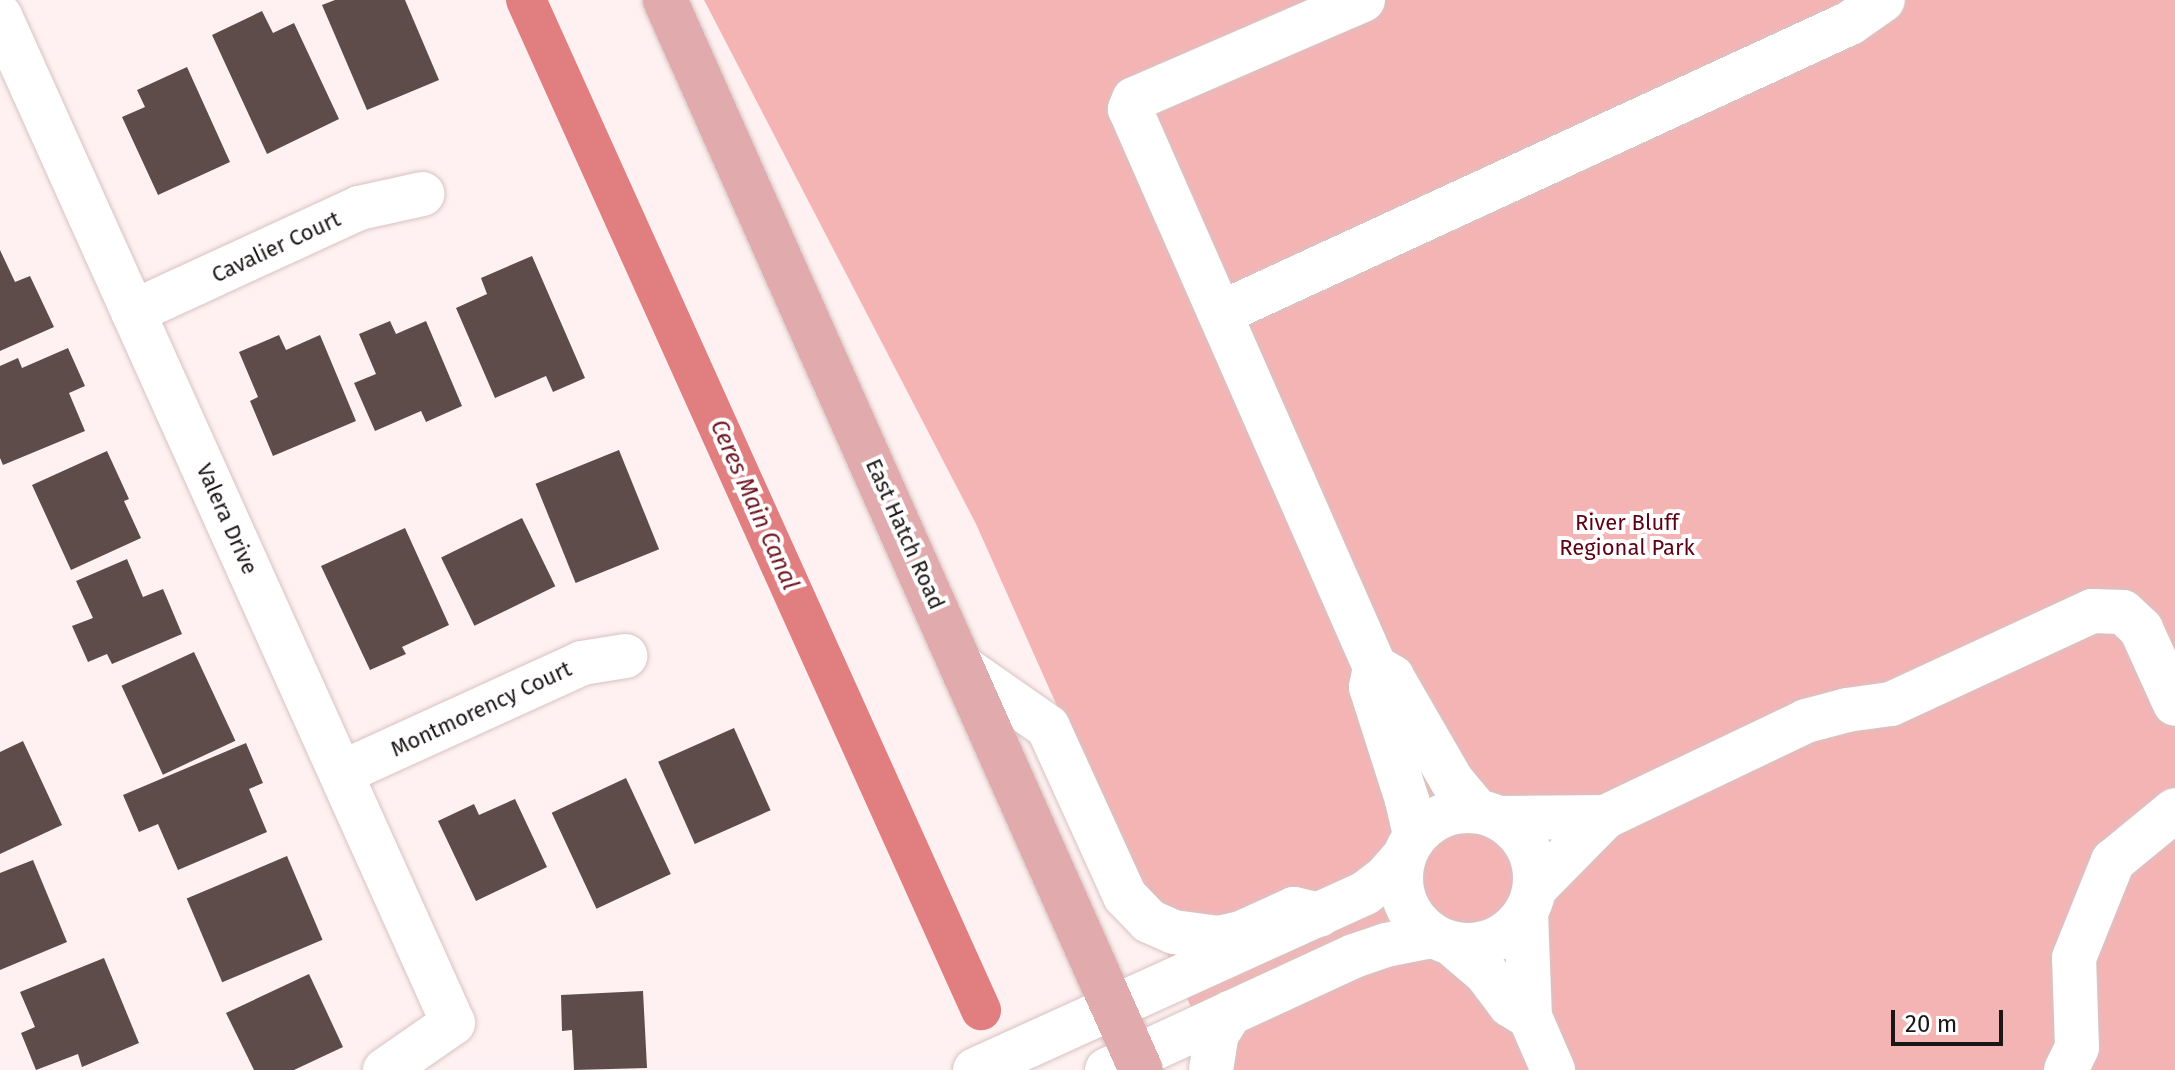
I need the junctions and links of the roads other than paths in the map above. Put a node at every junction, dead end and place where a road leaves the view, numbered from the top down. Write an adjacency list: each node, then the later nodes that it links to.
1 (665, 0): 10 (main road, East Hatch Road)
2 (1363, 0): 7 (street)
3 (1883, 0): 7 (street)
4 (0, 16): 6 (street, Valera Drive)
5 (422, 194): 6 (street, Cavalier Court)
6 (133, 312): 12 (street, Valera Drive)
7 (1221, 313): 9 (street)
8 (625, 656): 12 (street, Montmorency Court)
9 (1375, 667): 14 (street); 16 (street)
10 (965, 669): 18 (street); 20 (main road, East Hatch Road)
11 (2175, 704): 15 (street)
12 (341, 773): 24 (street, Valera Drive)
13 (2175, 810): 28 (street)
14 (1488, 814): 15 (street); 16 (street); 17 (street)
15 (1605, 817): 17 (street)
16 (1409, 846): 18 (street); 19 (street)
17 (1530, 901): 19 (street); 22 (street)
18 (1319, 915): 20 (street)
19 (1442, 940): 21 (street); 22 (street)
20 (1113, 1009): 23 (main road, East Hatch Road); 25 (street)
21 (1230, 1013): 23 (street); 26 (street)
22 (1530, 1017): 27 (street)
23 (1127, 1066)
24 (385, 1070)
25 (975, 1070)
26 (1211, 1070)
27 (1553, 1070)
28 (2066, 1070)

